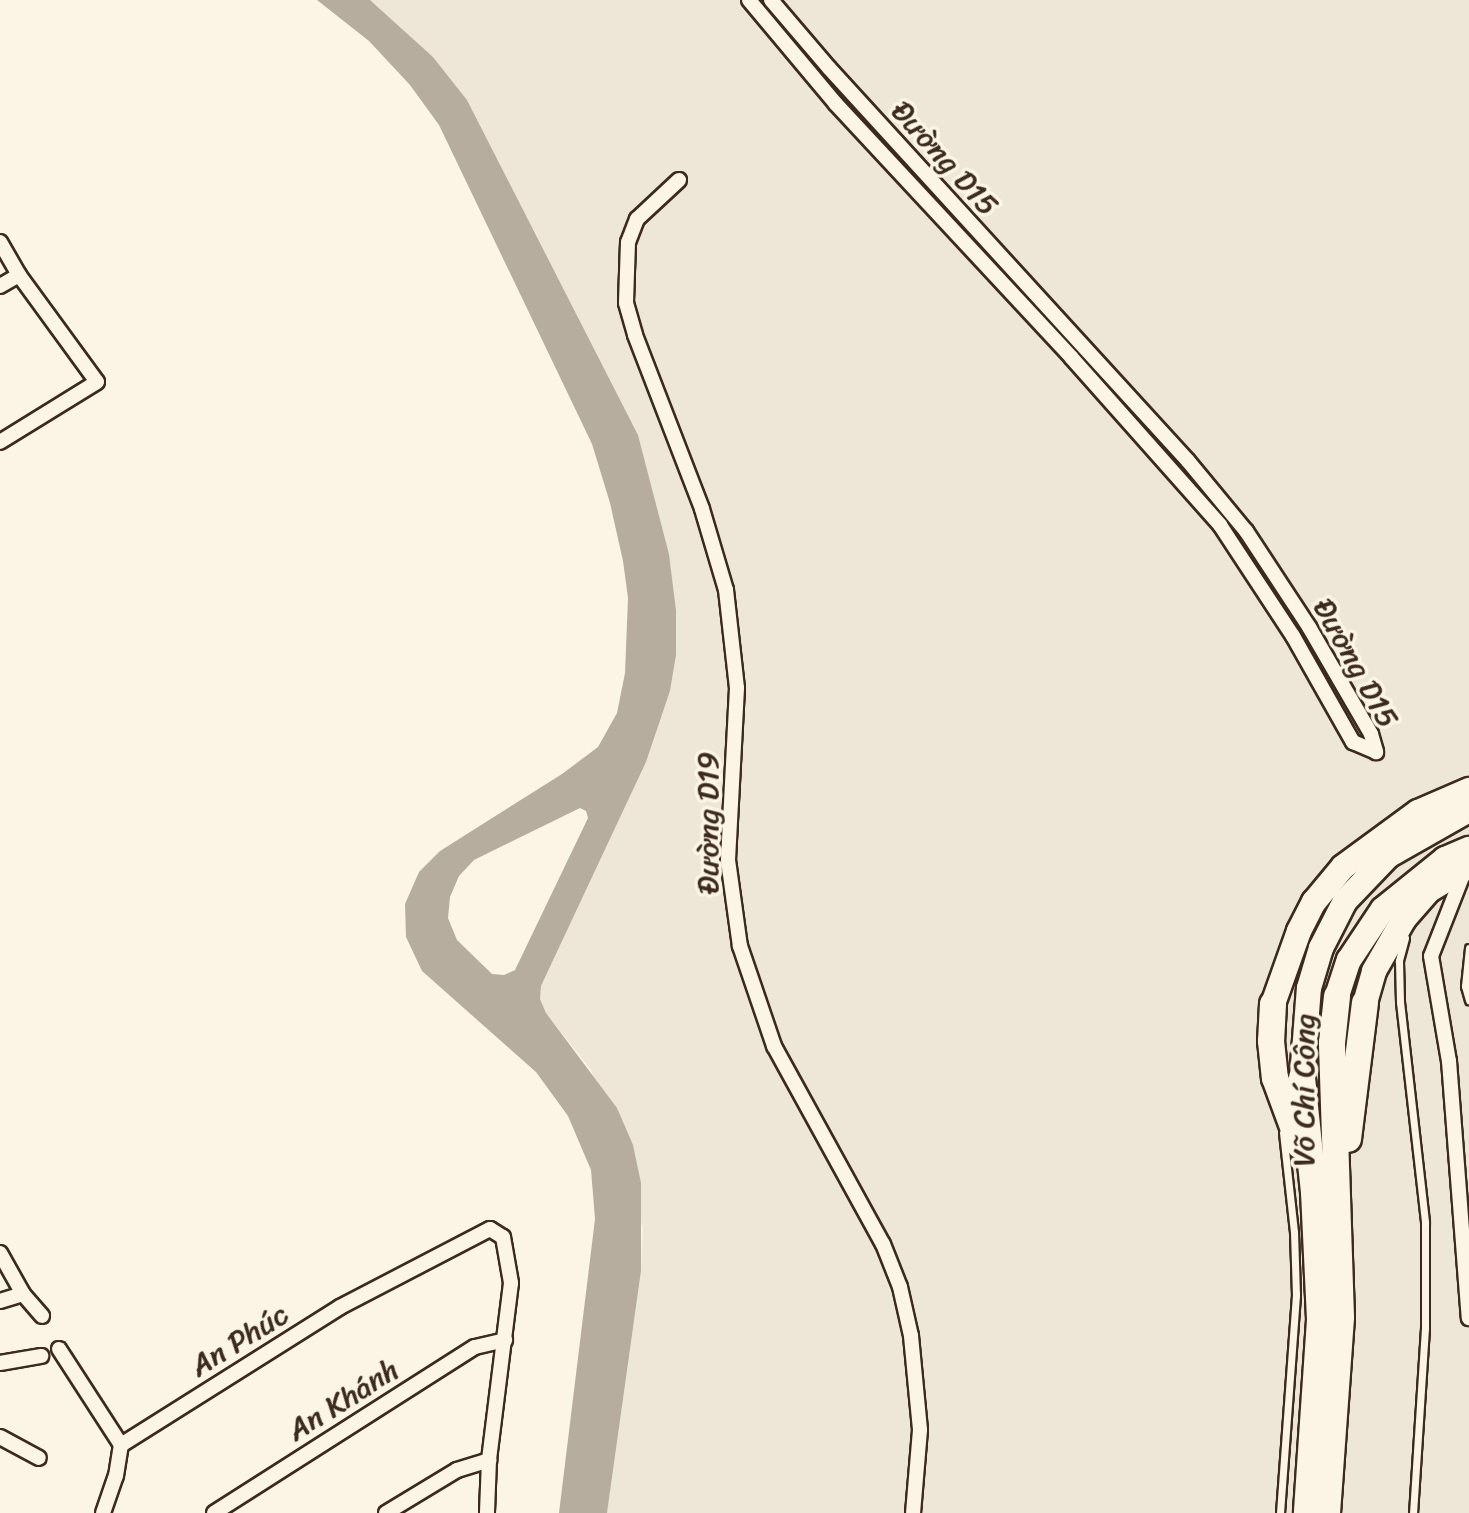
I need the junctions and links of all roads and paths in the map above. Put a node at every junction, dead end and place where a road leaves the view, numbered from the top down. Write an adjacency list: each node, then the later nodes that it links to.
1 (749, 0): 2 (street, Đường D15)
2 (771, 0)
3 (679, 180): 38 (street, Đường D19)
4 (0, 242): 5 (street)
5 (19, 275): 6 (street); 7 (street)
6 (0, 286)
7 (0, 442)
8 (1469, 790): 16 (main road)
9 (1469, 810): 17 (main road)
10 (1468, 861): 11 (main road); 13 (main road); 24 (street)
11 (1428, 891): 15 (main road); 42 (lane)
12 (1469, 948): 14 (lane)
13 (1337, 996): 19 (highway, Võ Chí Công)
14 (1469, 1000)
15 (1365, 1003): 19 (highway, Võ Chí Công)
16 (1273, 1004): 18 (highway, Võ Chí Công)
17 (1302, 1078): 19 (highway, Võ Chí Công)
18 (1283, 1102): 19 (highway, Võ Chí Công); 39 (lane)
19 (1325, 1188): 25 (highway, Võ Chí Công)
20 (0, 1253): 21 (street)
21 (23, 1294): 22 (street); 23 (street)
22 (0, 1301)
23 (42, 1316)
24 (1469, 1318)
25 (1330, 1319): 40 (highway); 41 (highway)
26 (505, 1340): 31 (street, An Phúc); 33 (street); 35 (street, An Khánh)
27 (59, 1349): 31 (street)
28 (41, 1356): 29 (street)
29 (0, 1363)
30 (0, 1437): 32 (street)
31 (121, 1445): 34 (street)
32 (39, 1458)
33 (489, 1460): 36 (street); 37 (street)
34 (103, 1513)
35 (214, 1513)
36 (386, 1513)
37 (487, 1513)
38 (913, 1513)
39 (1280, 1513)
40 (1307, 1513)
41 (1327, 1513)
42 (1413, 1513)

